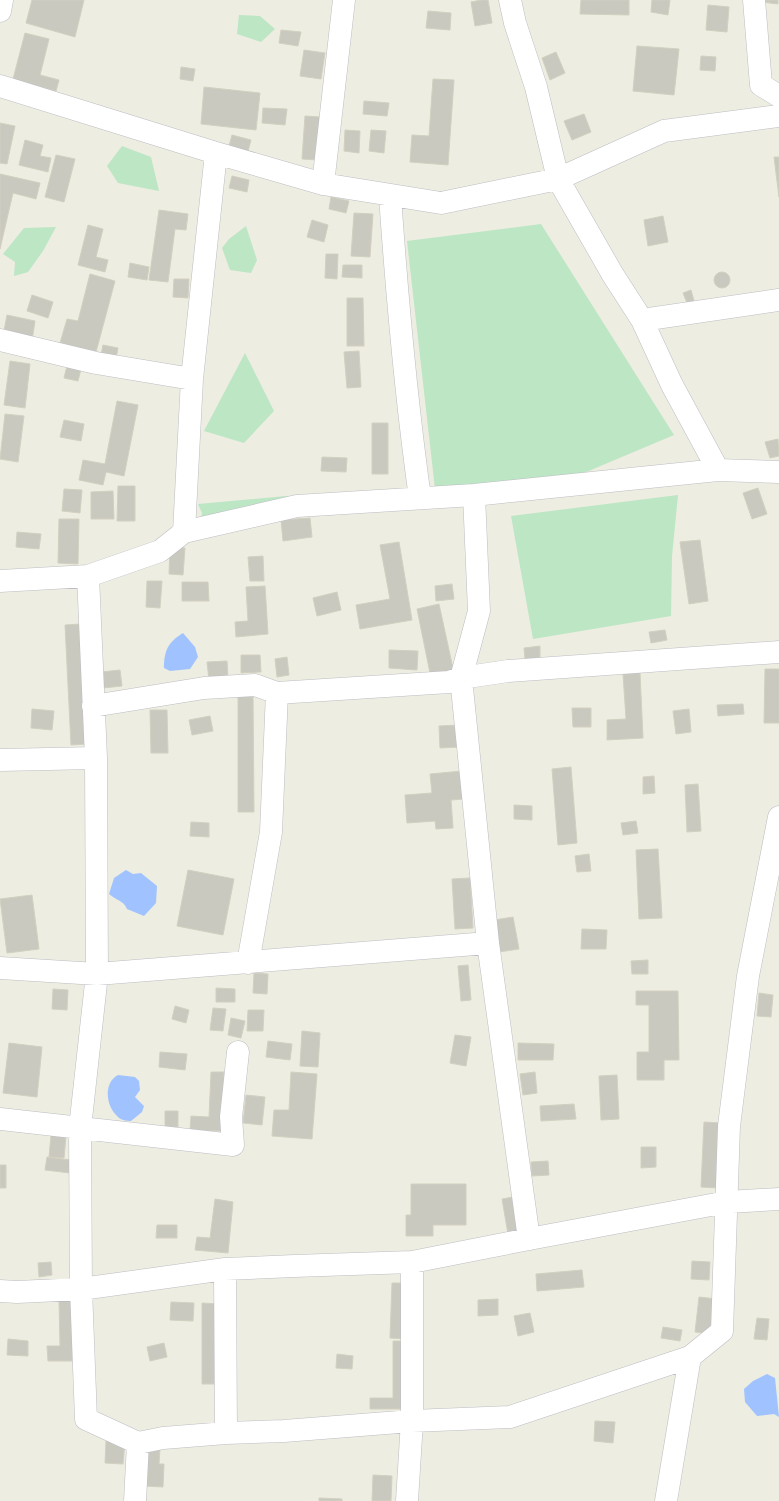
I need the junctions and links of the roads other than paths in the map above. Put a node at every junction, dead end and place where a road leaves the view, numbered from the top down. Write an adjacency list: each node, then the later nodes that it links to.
1 (2, 0): 5 (street)
2 (344, 0): 12 (street)
3 (510, 0): 11 (street)
4 (754, 0): 8 (street)
5 (0, 8): 6 (street)
6 (0, 11)
7 (0, 86): 10 (street)
8 (779, 96)
9 (779, 116): 11 (street)
10 (216, 153): 12 (street); 17 (street)
11 (558, 179): 13 (street); 15 (street)
12 (323, 184): 13 (street)
13 (390, 196): 21 (street)
14 (779, 300): 15 (street)
15 (642, 320): 18 (street)
16 (0, 340): 17 (street)
17 (192, 379): 22 (street)
18 (718, 470): 19 (street); 20 (street)
19 (778, 476)
20 (474, 495): 21 (street); 26 (street)
21 (420, 498): 22 (street)
22 (184, 532): 23 (street)
23 (88, 576): 24 (street); 28 (street)
24 (0, 581)
25 (779, 652): 26 (street)
26 (461, 678): 27 (street); 32 (street)
27 (278, 693): 28 (street); 33 (street)
28 (94, 706): 29 (street)
29 (96, 758): 30 (street); 35 (street)
30 (0, 760)
31 (779, 818): 40 (street)
32 (488, 943): 33 (street); 41 (street)
33 (248, 963): 35 (street)
34 (0, 968): 35 (street)
35 (97, 974): 38 (street)
36 (238, 1052): 38 (street)
37 (0, 1119): 38 (street)
38 (81, 1129): 44 (street)
39 (779, 1198): 40 (street)
40 (727, 1202): 41 (street); 46 (street)
41 (529, 1239): 42 (street)
42 (412, 1262): 43 (street); 47 (street)
43 (225, 1269): 44 (street); 48 (street)
44 (81, 1289): 45 (street); 49 (street)
45 (0, 1291)
46 (690, 1357): 47 (street); 52 (street)
47 (412, 1421): 48 (street); 51 (street)
48 (226, 1433): 49 (street)
49 (138, 1443): 50 (street)
50 (134, 1501)
51 (407, 1501)
52 (666, 1501)

